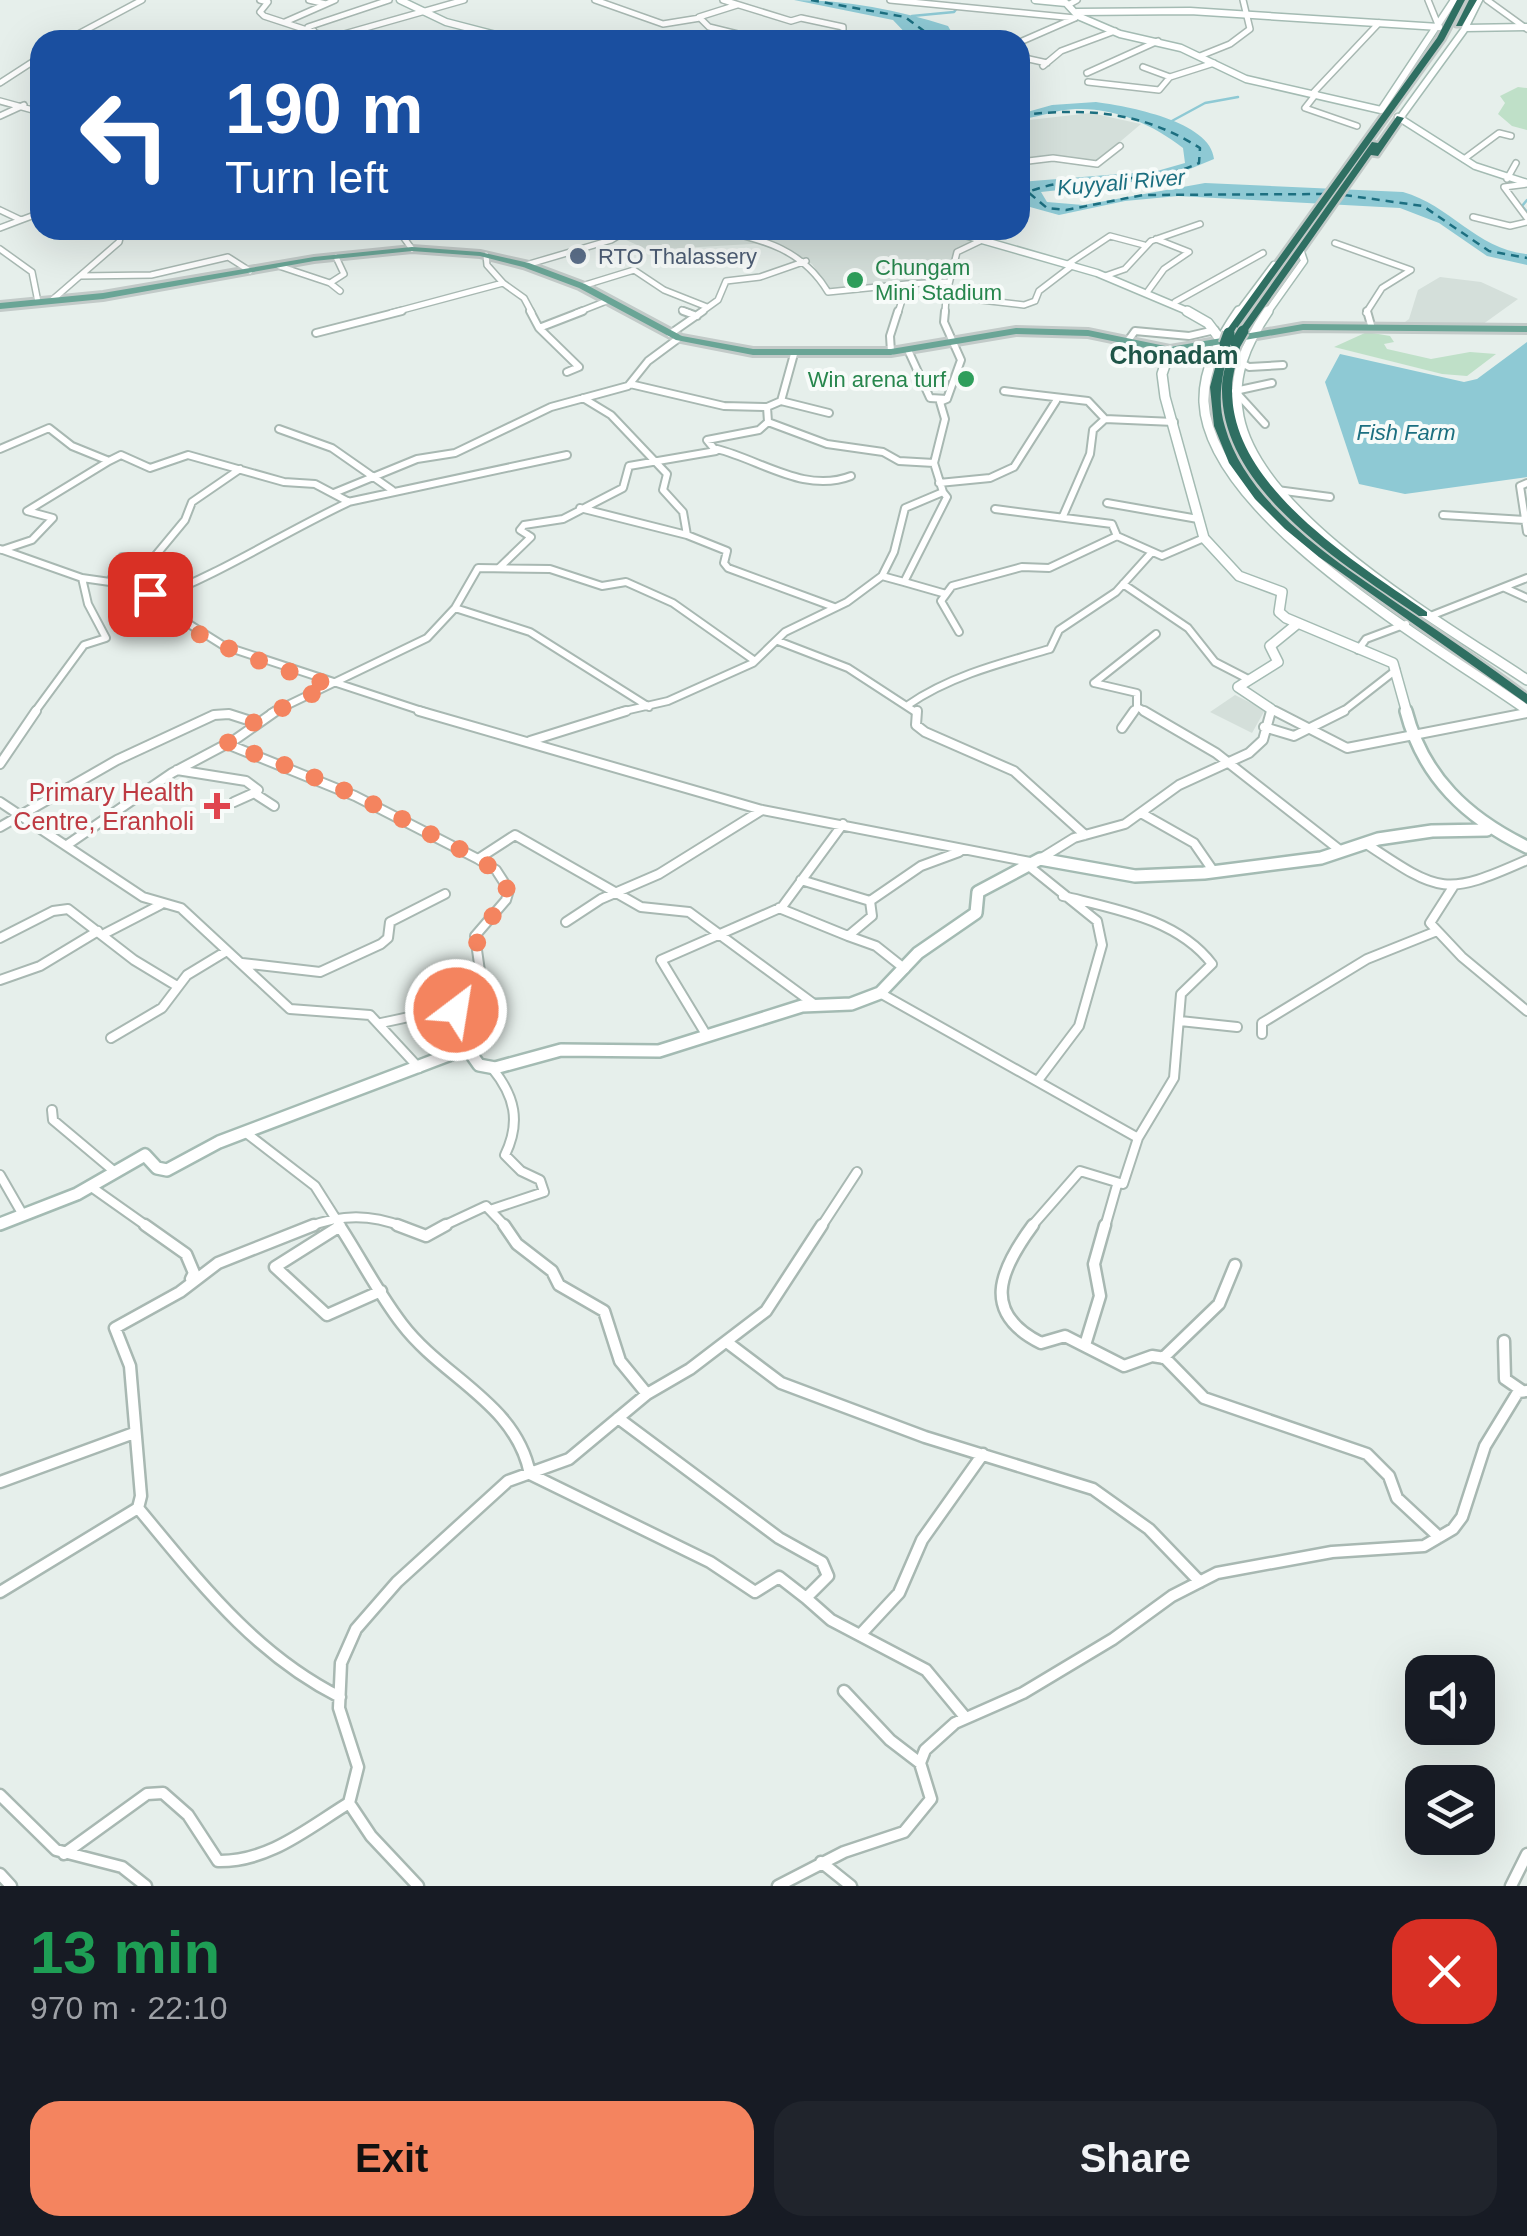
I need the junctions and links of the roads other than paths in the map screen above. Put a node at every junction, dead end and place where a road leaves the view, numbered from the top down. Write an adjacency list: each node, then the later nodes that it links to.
1 (142, 0): 35 (street)
2 (260, 0): 19 (street)
3 (309, 0): 20 (street)
4 (335, 0): 20 (street)
5 (389, 0): 24 (street)
6 (400, 0): 25 (street)
7 (464, 0): 25 (street)
8 (594, 0): 23 (street)
9 (632, 0): 23 (street)
10 (723, 0): 21 (street)
11 (890, 0): 27 (street)
12 (1035, 0): 22 (street)
13 (1077, 0): 22 (street)
14 (1242, 0): 26 (street)
15 (1428, 0): 31 (street)
16 (1457, 0): 31 (street); 65 (highway)
17 (1476, 0): 33 (street); 65 (highway)
18 (1487, 0): 34 (street)
19 (271, 1): 29 (street)
20 (325, 4): 24 (street); 29 (street)
21 (737, 5): 28 (street); 40 (street)
22 (1068, 5): 27 (street)
23 (622, 9): 28 (street)
24 (347, 12): 32 (street)
25 (423, 13): 37 (street); 38 (street)
26 (1249, 14): 27 (street); 30 (street); 44 (street)
27 (1077, 16): 41 (street); 42 (street)
28 (696, 18): 39 (street)
29 (284, 22): 32 (street)
30 (1379, 23): 31 (street); 53 (street)
31 (1440, 27): 57 (street)
32 (305, 28): 36 (street)
33 (1465, 28): 34 (street); 59 (street)
34 (1526, 28)
35 (86, 30)
36 (314, 30)
37 (364, 30)
38 (470, 30)
39 (721, 30)
40 (843, 30)
41 (1114, 31): 43 (street); 45 (street)
42 (1030, 37)
43 (1158, 42): 44 (street); 49 (street)
44 (1200, 56): 46 (street)
45 (1030, 61)
46 (1214, 62): 50 (street); 53 (street)
47 (30, 64): 52 (street)
48 (1143, 68): 50 (street)
49 (1087, 73)
50 (1170, 77): 51 (street)
51 (1088, 82)
52 (0, 83)
53 (1314, 94): 57 (street); 60 (street)
54 (0, 100): 55 (street)
55 (24, 105): 56 (street); 58 (street)
56 (30, 108)
57 (1381, 110): 65 (highway)
58 (0, 118)
59 (1400, 118): 63 (street); 65 (highway)
60 (1358, 126)
61 (1511, 136): 63 (street)
62 (1120, 146): 64 (street)
63 (1464, 159): 67 (street)
64 (1030, 161)
65 (1358, 163): 87 (highway); 88 (highway)
66 (1516, 163): 67 (street)
67 (1508, 179): 68 (street)
68 (1527, 183): 73 (street)
69 (0, 210): 72 (street)
70 (30, 217): 72 (street)
71 (1473, 217): 73 (street)
72 (21, 220): 75 (street)
73 (1527, 220)
74 (1200, 224): 76 (street)
75 (0, 228)
76 (1156, 239): 84 (street); 104 (street)
77 (120, 240): 97 (street)
78 (408, 240): 85 (street)
79 (611, 240): 95 (street)
80 (767, 240): 92 (street)
81 (977, 240): 82 (street)
82 (980, 241): 93 (street); 99 (street)
83 (1334, 243): 116 (street)
84 (1144, 245): 93 (street); 98 (street)
85 (412, 249): 90 (main road); 91 (main road)
86 (0, 250): 109 (street)
87 (1287, 252): 120 (street); 120 (highway)
88 (1301, 252): 111 (highway); 120 (street)
89 (1263, 253): 110 (street)
90 (486, 255): 95 (main road); 101 (street)
91 (336, 257): 94 (main road); 100 (street)
92 (806, 261): 102 (street); 113 (street)
93 (1071, 264): 98 (street); 106 (street)
94 (278, 266): 96 (main road); 100 (street)
95 (526, 266): 103 (main road)
96 (250, 271): 97 (street); 108 (main road)
97 (80, 276): 108 (street)
98 (1105, 276): 104 (street)
99 (946, 282): 102 (street); 106 (street)
100 (330, 283): 105 (street)
101 (503, 284): 117 (street); 119 (street)
102 (907, 284): 126 (street)
103 (582, 286): 107 (main road); 113 (street)
104 (1148, 290): 110 (street)
105 (340, 291)
106 (946, 296): 123 (street)
107 (610, 300): 117 (street); 121 (main road)
108 (51, 301): 109 (main road)
109 (38, 302): 112 (main road)
110 (1175, 302): 120 (street)
111 (1262, 304): 120 (highway); 120 (highway)
112 (0, 306)
113 (707, 307): 115 (street)
114 (682, 310): 115 (street)
115 (698, 316): 121 (street)
116 (1371, 326): 118 (main road); 120 (main road)
117 (540, 328): 130 (street)
118 (1527, 331)
119 (316, 333)
120 (1235, 333): 122 (street); 125 (main road); 128 (street); 193 (street); 203 (highway); 204 (highway)
121 (674, 336): 127 (main road); 132 (street)
122 (1127, 342): 123 (main road); 125 (main road)
123 (956, 344): 124 (main road); 136 (street)
124 (908, 350): 126 (main road); 136 (street)
125 (1170, 350): 143 (street)
126 (891, 352): 127 (main road)
127 (794, 354): 137 (street)
128 (1240, 362): 129 (street); 133 (street)
129 (1282, 365)
130 (567, 372)
131 (1272, 382): 133 (street)
132 (630, 384): 135 (street); 139 (street)
133 (1235, 391): 144 (street); 158 (street)
134 (1004, 392): 138 (street)
135 (583, 398): 149 (street); 153 (street)
136 (946, 399): 151 (street)
137 (781, 401): 139 (street); 140 (street)
138 (1056, 401): 141 (street); 155 (street)
139 (767, 407): 142 (street)
140 (829, 413)
141 (1106, 419): 143 (street); 167 (street)
142 (768, 422): 146 (street); 151 (street)
143 (1174, 422): 168 (street)
144 (1264, 424)
145 (279, 430): 153 (street)
146 (716, 448): 149 (street); 154 (street)
147 (0, 449): 150 (street)
148 (567, 455): 157 (street)
149 (651, 460): 164 (street); 171 (street)
150 (109, 461): 152 (street); 174 (street)
151 (934, 463): 155 (street)
152 (240, 469): 160 (street); 176 (street)
153 (375, 476): 157 (street); 160 (street)
154 (852, 476)
155 (939, 483): 159 (street)
156 (1527, 483): 169 (street)
157 (392, 490): 162 (street)
158 (1277, 490): 161 (street); 191 (street)
159 (943, 492): 178 (street); 183 (street)
160 (334, 493): 162 (street)
161 (1330, 497)
162 (348, 502): 188 (street)
163 (1107, 503): 168 (street)
164 (580, 508): 171 (street); 177 (street)
165 (996, 509): 167 (street)
166 (1443, 515): 169 (street)
167 (1063, 516): 172 (street)
168 (1198, 519): 173 (street)
169 (1525, 520): 170 (street)
170 (1527, 532)
171 (687, 535): 189 (street)
172 (1117, 536): 175 (street); 186 (street)
173 (1204, 538): 175 (street); 192 (street)
174 (1, 550): 179 (street)
175 (1152, 552): 184 (street)
176 (151, 561): 181 (street); 182 (street)
177 (500, 567): 190 (street); 198 (street)
178 (882, 576): 183 (street); 189 (street)
179 (82, 578): 181 (street); 219 (street)
180 (1527, 578): 185 (street)
181 (110, 582): 182 (street)
182 (120, 582): 188 (street)
183 (904, 582): 186 (street)
184 (1123, 584): 200 (street); 205 (street)
185 (1506, 588): 187 (street); 191 (street)
186 (946, 594): 194 (street)
187 (1527, 598)
188 (154, 600): 202 (street)
189 (834, 607): 196 (street)
190 (455, 608): 202 (street); 206 (street)
191 (1433, 615): 201 (street)
192 (1297, 624): 197 (street); 200 (street)
193 (1406, 624): 197 (street); 209 (street)
194 (959, 632)
195 (1156, 634): 207 (street)
196 (778, 642): 198 (street); 205 (street)
197 (1357, 651): 199 (street)
198 (756, 661): 206 (street)
199 (1398, 668): 211 (street); 215 (street)
200 (1248, 679): 208 (street)
201 (1527, 680)
202 (331, 685): 210 (street); 217 (street)
203 (1527, 690)
204 (1527, 700)
205 (908, 705): 232 (street)
206 (648, 707): 217 (street)
207 (1137, 708): 213 (street); 220 (street)
208 (1271, 709): 211 (street); 212 (street)
209 (1527, 712): 215 (street)
210 (254, 722): 218 (street); 228 (street)
211 (1309, 726): 214 (street); 215 (street)
212 (1264, 727): 214 (street); 216 (street)
213 (1122, 728)
214 (1278, 733): 216 (street)
215 (1414, 735): 231 (street)
216 (1262, 740): 220 (street)
217 (530, 741): 226 (street)
218 (226, 744): 221 (street); 238 (street)
219 (0, 764)
220 (1226, 764): 227 (street); 237 (street)
221 (177, 770): 222 (street); 234 (street)
222 (254, 793): 224 (street); 225 (street)
223 (0, 802): 228 (street)
224 (234, 802)
225 (274, 806)
226 (762, 810): 229 (street); 244 (street)
227 (1141, 813): 232 (street); 241 (street)
228 (23, 814): 230 (street); 234 (street)
229 (842, 824): 236 (street); 242 (street)
230 (0, 827)
231 (1487, 830): 233 (street); 235 (street)
232 (1085, 835): 240 (street)
233 (1365, 843): 237 (street); 243 (street)
234 (67, 845): 248 (street)
235 (1527, 847)
236 (964, 850): 240 (street); 247 (street)
237 (1341, 851): 241 (street)
238 (478, 859): 244 (street); 262 (street)
239 (1527, 860): 243 (street)
240 (1035, 863): 241 (street); 246 (street); 258 (street)
241 (1214, 872)
242 (801, 880): 247 (street); 249 (street)
243 (1454, 887): 251 (street)
244 (619, 893): 250 (street); 253 (street)
245 (445, 894): 257 (street)
246 (1063, 896): 265 (street); 274 (street)
247 (870, 901): 254 (street)
248 (161, 904): 252 (street); 256 (street)
249 (779, 908): 253 (street); 254 (street)
250 (566, 922)
251 (1437, 931): 264 (street); 268 (street)
252 (100, 933): 255 (street); 259 (street); 260 (street)
253 (723, 933): 263 (street); 270 (street)
254 (848, 936): 258 (street)
255 (0, 938)
256 (225, 952): 257 (street); 260 (street)
257 (238, 962): 266 (street)
258 (904, 969): 261 (street)
259 (0, 980)
260 (177, 986): 269 (street)
261 (880, 993): 263 (street); 274 (street)
262 (470, 1002): 266 (street); 271 (street)
263 (814, 1004): 270 (street)
264 (1527, 1011)
265 (1180, 1021): 267 (street); 277 (street)
266 (382, 1022): 272 (street)
267 (1237, 1027)
268 (1262, 1034)
269 (111, 1038)
270 (708, 1039): 273 (street)
271 (470, 1049): 272 (street); 273 (street)
272 (419, 1068): 276 (street)
273 (492, 1068): 283 (street)
274 (1038, 1079): 277 (street)
275 (52, 1110): 278 (street)
276 (245, 1132): 278 (street); 285 (street)
277 (1138, 1138): 281 (street)
278 (115, 1172): 282 (street)
279 (857, 1172): 291 (street)
280 (0, 1175): 284 (street)
281 (1117, 1185): 292 (street); 292 (street)
282 (90, 1186): 284 (street); 288 (street)
283 (493, 1209): 285 (street); 295 (street)
284 (24, 1214): 286 (street)
285 (337, 1222): 288 (street); 289 (street); 289 (street)
286 (0, 1224)
287 (1234, 1264): 293 (street)
288 (190, 1282): 297 (street)
289 (381, 1291): 299 (street)
290 (1504, 1341): 294 (street)
291 (728, 1343): 295 (street); 298 (street)
292 (1085, 1345): 293 (street)
293 (1163, 1358): 302 (street)
294 (1524, 1390): 302 (street)
295 (647, 1394): 296 (street)
296 (618, 1418): 299 (street); 305 (street)
297 (134, 1433): 300 (street); 301 (street)
298 (983, 1454): 303 (street); 306 (street)
299 (530, 1474): 305 (street); 308 (street)
300 (0, 1482)
301 (138, 1508): 304 (street); 308 (street)
302 (1440, 1538): 303 (street)
303 (1200, 1582): 309 (street)
304 (0, 1592)
305 (806, 1598): 306 (street)
306 (860, 1634): 309 (street)
307 (844, 1691): 310 (street)
308 (340, 1697): 312 (street)
309 (965, 1717): 310 (street)
310 (920, 1763): 315 (street)
311 (0, 1796): 313 (street)
312 (349, 1803): 313 (street); 319 (street)
313 (64, 1854): 318 (street)
314 (1527, 1854): 322 (street)
315 (822, 1862): 320 (street); 321 (street)
316 (0, 1874): 317 (street)
317 (11, 1886)
318 (146, 1886)
319 (418, 1886)
320 (778, 1886)
321 (851, 1886)
322 (1511, 1886)

